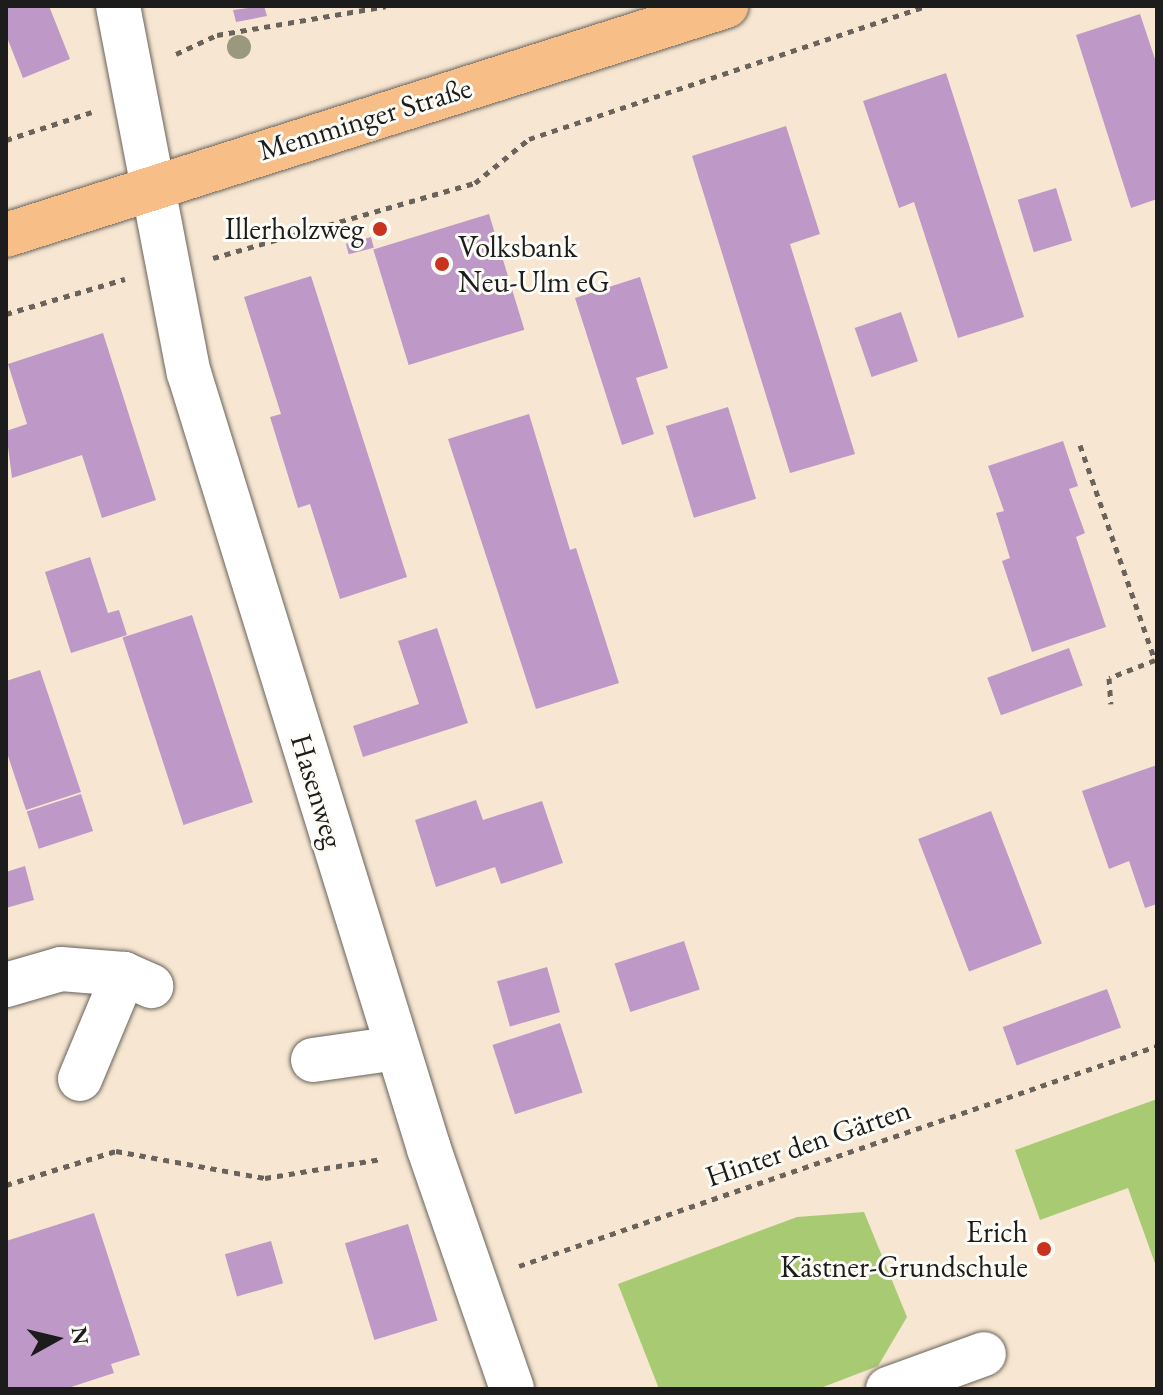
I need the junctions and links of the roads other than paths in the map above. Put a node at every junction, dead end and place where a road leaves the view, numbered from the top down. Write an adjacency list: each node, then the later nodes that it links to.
1 (118, 6): 3 (street)
2 (726, 6): 3 (main road, Memminger Straße)
3 (151, 186): 4 (main road, Memminger Straße); 6 (street, Hasenweg)
4 (6, 235)
5 (6, 985): 8 (street)
6 (397, 1048): 7 (street); 10 (street, Hasenweg)
7 (313, 1060)
8 (80, 1079)
9 (984, 1354): 11 (street)
10 (512, 1389)
11 (888, 1389)

